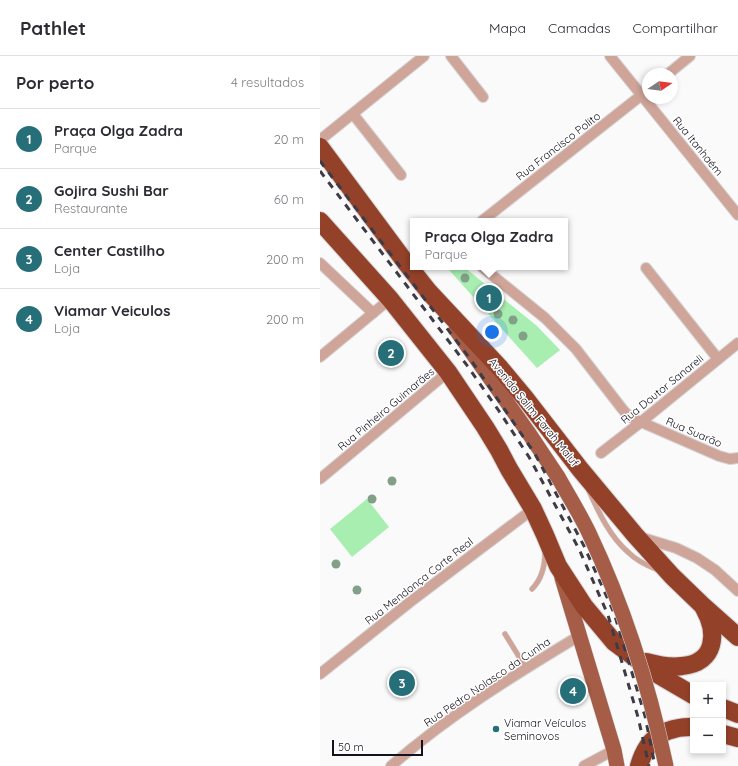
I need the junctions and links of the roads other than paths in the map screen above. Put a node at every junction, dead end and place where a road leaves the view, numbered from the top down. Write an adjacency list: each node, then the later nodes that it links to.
1 (424, 56): 10 (street)
2 (451, 56): 8 (street)
3 (610, 56): 6 (street, Rua Itanhaém)
4 (690, 56): 5 (street)
5 (675, 68)
6 (642, 89)
7 (642, 94): 15 (street, Rua Francisco Polito)
8 (483, 97)
9 (654, 104): 14 (street, Rua Itanhaém)
10 (353, 114): 11 (street); 13 (street)
11 (320, 140)
12 (320, 147): 17 (highway, Avenida Salim Farah Maluf)
13 (401, 175)
14 (738, 215)
15 (486, 218)
16 (320, 221): 23 (highway)
17 (409, 262)
18 (320, 263): 24 (street)
19 (646, 268): 27 (street)
20 (414, 270): 22 (highway, Avenida Salim Farah Maluf)
21 (486, 270): 29 (street, Rua Suarão)
22 (429, 292): 32 (highway, Avenida Salim Farah Maluf); 59 (main road, bridge)
23 (390, 298): 24 (street); 28 (highway)
24 (373, 313): 26 (street)
25 (738, 343): 27 (street, Rua Doutor Sanareli)
26 (320, 357)
27 (718, 359): 29 (street, Rua Doutor Sanareli)
28 (448, 372): 33 (street, Rua Pinheiro Guimarães); 34 (highway)
29 (641, 422): 30 (street, Rua Doutor Sanareli); 31 (street, Rua Suarão)
30 (601, 453)
31 (738, 458)
32 (580, 469): 36 (highway, Avenida Salim Farah Maluf); 38 (lane)
33 (320, 480)
34 (532, 509): 35 (highway); 47 (street, Rua Mendonça Corte Real)
35 (545, 535): 37 (highway); 39 (lane)
36 (635, 535): 38 (highway, Avenida Salim Farah Maluf); 40 (street)
37 (558, 566): 43 (main road); 45 (highway)
38 (672, 576): 41 (highway, Avenida Salim Farah Maluf)
39 (532, 589)
40 (738, 591)
41 (702, 605): 44 (highway, Avenida Salim Farah Maluf); 45 (highway)
42 (505, 634): 46 (lane)
43 (579, 636): 46 (street, Rua Pedro Nolasco da Cunha); 54 (main road)
44 (738, 637)
45 (641, 662): 48 (highway)
46 (529, 667): 55 (street, Rua Pedro Nolasco da Cunha)
47 (320, 674)
48 (690, 693)
49 (726, 709): 50 (highway)
50 (738, 714)
51 (689, 727): 58 (highway)
52 (726, 735): 53 (highway)
53 (738, 738)
54 (614, 750): 56 (street); 57 (main road)
55 (391, 766)
56 (584, 766)
57 (617, 766)
58 (639, 766)
59 (666, 766)

